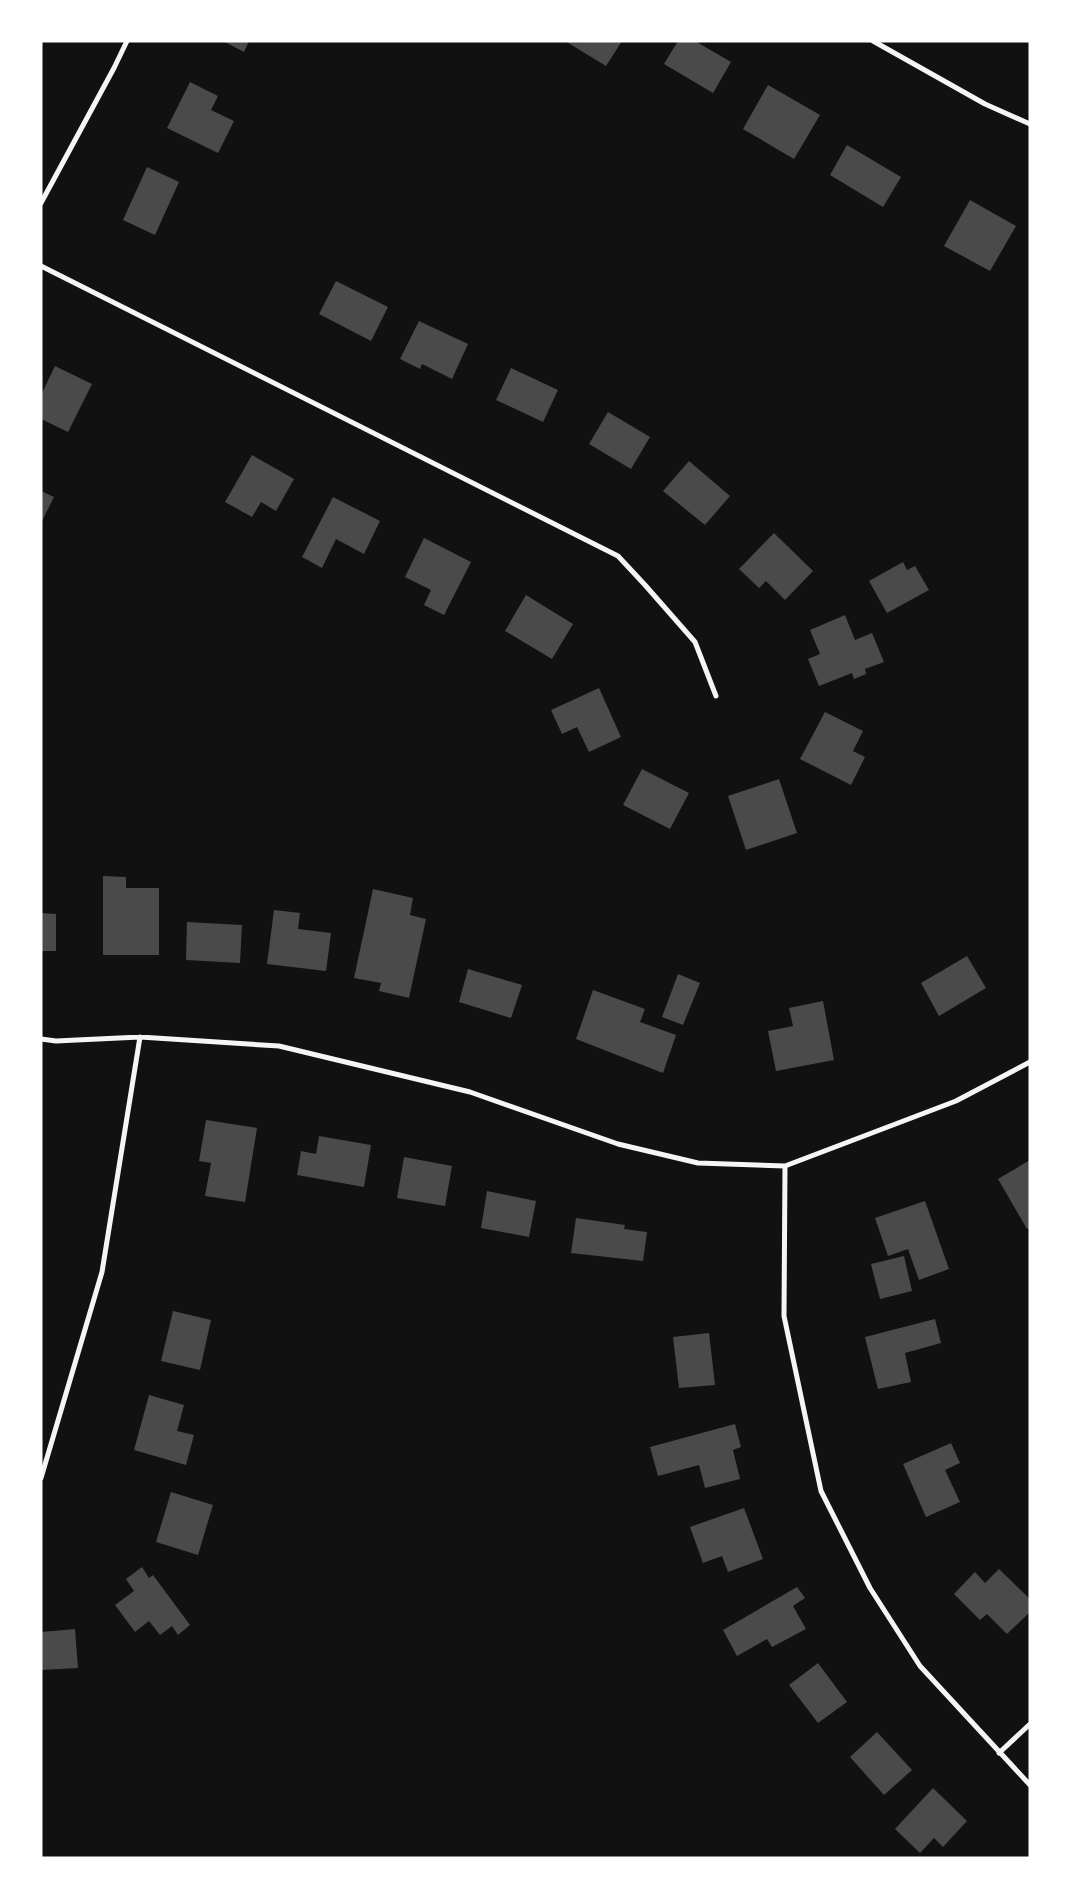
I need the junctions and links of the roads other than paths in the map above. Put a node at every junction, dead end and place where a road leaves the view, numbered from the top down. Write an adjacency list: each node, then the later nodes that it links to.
1 (127, 41): 4 (street)
2 (873, 41): 3 (street)
3 (1030, 124)
4 (41, 203)
5 (41, 266): 6 (street)
6 (716, 696)
7 (140, 1037): 8 (street); 10 (street); 11 (street)
8 (41, 1039)
9 (1030, 1062): 10 (street)
10 (785, 1166): 13 (street)
11 (41, 1478)
12 (1030, 1724): 13 (street)
13 (999, 1753): 14 (street)
14 (1030, 1785)

